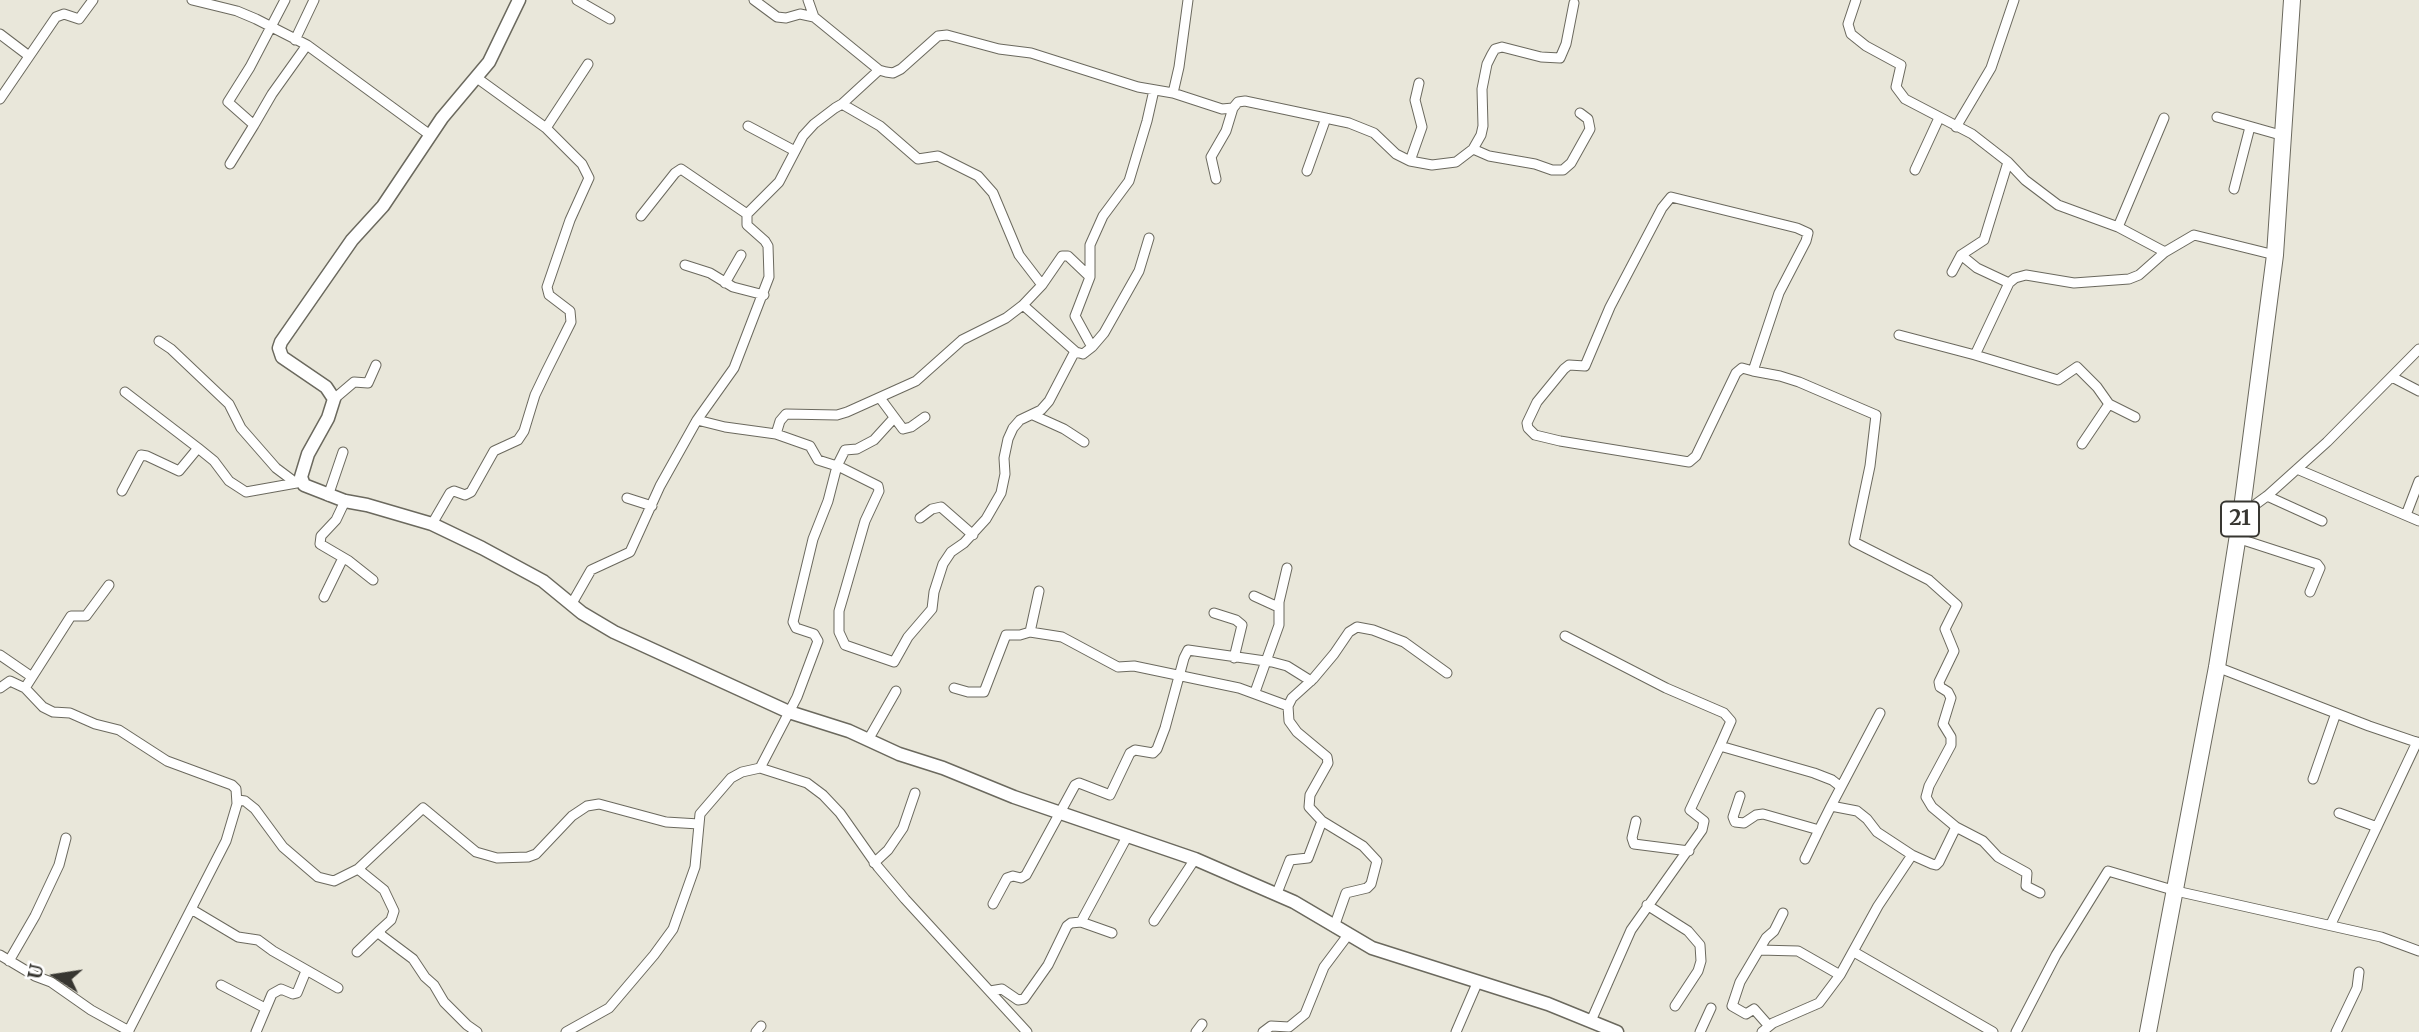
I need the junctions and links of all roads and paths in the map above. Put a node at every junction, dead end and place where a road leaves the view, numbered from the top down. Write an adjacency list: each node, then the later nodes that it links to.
1 (93, 0): 22 (street)
2 (191, 0): 18 (street)
3 (285, 0): 18 (street)
4 (314, 0): 20 (street)
5 (519, 0): 25 (street)
6 (577, 0): 15 (street)
7 (600, 0): 15 (street)
8 (754, 0): 16 (street)
9 (808, 0): 16 (street)
10 (1188, 0): 28 (street)
11 (1856, 0): 35 (street)
12 (2014, 0): 39 (street)
13 (2292, 0): 43 (highway, 21)
14 (1574, 3): 44 (street)
15 (594, 10): 17 (street)
16 (814, 16): 24 (street)
17 (611, 19)
18 (272, 27): 20 (street); 37 (street)
19 (0, 34): 22 (street)
20 (295, 40): 21 (street)
21 (307, 46): 37 (street); 42 (street)
22 (29, 56): 29 (street)
23 (588, 64): 41 (street)
24 (879, 70): 27 (street); 30 (street)
25 (477, 78): 41 (street); 42 (street)
26 (1419, 83): 46 (street)
27 (1154, 90): 28 (street); 63 (street)
28 (1173, 93): 31 (street)
29 (0, 99)
30 (842, 104): 45 (street); 66 (street)
31 (1233, 108): 34 (street); 51 (street)
32 (1580, 113): 44 (street)
33 (2217, 117): 40 (street)
34 (1326, 118): 46 (street); 50 (street)
35 (1939, 118): 39 (street); 49 (street)
36 (2164, 118): 55 (street)
37 (254, 125): 48 (street)
38 (748, 125): 45 (street)
39 (1956, 127): 47 (street)
40 (2249, 127): 43 (street); 52 (street)
41 (546, 128): 108 (street)
42 (430, 135): 81 (street)
43 (2284, 136): 60 (highway, 21)
44 (1473, 149): 46 (street)
45 (794, 151): 53 (street)
46 (1410, 161)
47 (2008, 162): 55 (street); 59 (street)
48 (229, 164)
49 (1915, 170)
50 (1307, 171)
51 (1216, 179)
52 (2234, 189)
53 (747, 214): 54 (street); 67 (street)
54 (641, 216)
55 (2118, 227): 57 (street)
56 (1149, 238): 71 (street)
57 (2165, 252): 60 (street); 65 (street)
58 (740, 255): 64 (street)
59 (1961, 256): 62 (street); 65 (street)
60 (2275, 256): 104 (highway, 21)
61 (685, 265): 64 (street)
62 (1952, 272)
63 (1090, 276): 66 (street); 71 (street)
64 (725, 283): 67 (street)
65 (2009, 284): 74 (street)
66 (1042, 285): 68 (street)
67 (764, 295): 87 (street)
68 (1023, 305): 73 (street); 80 (street)
69 (1899, 335): 74 (street)
70 (159, 341): 96 (street)
71 (1091, 347): 73 (street)
72 (2419, 349): 77 (street)
73 (1076, 352): 83 (street)
74 (1975, 355): 82 (street)
75 (376, 365): 81 (street)
76 (1753, 371): 76 (street); 155 (street)
77 (2392, 377): 78 (street); 94 (street)
78 (2419, 391)
79 (124, 392): 91 (street)
80 (880, 398): 86 (street); 88 (street)
81 (334, 400): 96 (street)
82 (2109, 404): 85 (street); 90 (street)
83 (1034, 415): 89 (street); 109 (street)
84 (925, 417): 86 (street)
85 (2136, 417)
86 (894, 418): 93 (street)
87 (697, 420): 88 (street); 102 (street)
88 (776, 435): 93 (street)
89 (1084, 442)
90 (2082, 444)
91 (198, 448): 96 (street); 97 (street)
92 (343, 452): 98 (street)
93 (837, 466): 109 (street); 138 (street)
94 (2297, 470): 99 (street); 103 (street)
95 (2419, 481): 103 (street)
96 (299, 482): 98 (street)
97 (122, 491)
98 (328, 496): 101 (street)
99 (2267, 496): 104 (street); 106 (street)
100 (627, 498): 102 (street)
101 (345, 501): 108 (street); 111 (street)
102 (652, 506): 119 (street)
103 (2406, 515): 107 (street)
104 (2241, 516): 110 (highway, 21)
105 (920, 518): 109 (street)
106 (2322, 521)
107 (2419, 521)
108 (432, 524): 119 (street)
109 (973, 535)
110 (2237, 538): 116 (street); 127 (highway, 21)
111 (343, 558): 113 (street); 118 (street)
112 (1287, 568): 120 (street)
113 (373, 580)
114 (109, 585): 130 (street)
115 (1039, 592): 122 (street)
116 (2310, 592)
117 (1254, 596): 120 (street)
118 (324, 597)
119 (571, 605): 138 (street)
120 (1278, 607): 126 (street)
121 (1214, 613): 125 (street)
122 (1030, 632): 129 (street); 134 (street)
123 (1565, 636): 143 (street)
124 (0, 655): 130 (street)
125 (1234, 658): 126 (street); 129 (street)
126 (1266, 661): 131 (street); 136 (street)
127 (2217, 667): 140 (street); 167 (highway, 21)
128 (1447, 673): 131 (street)
129 (1180, 676): 136 (street); 151 (street)
130 (32, 677): 133 (street)
131 (1311, 681): 137 (street)
132 (0, 688): 133 (street)
133 (25, 688): 149 (street)
134 (954, 688)
135 (896, 691): 141 (street)
136 (1255, 692): 137 (street)
137 (1288, 706): 153 (street)
138 (789, 712): 141 (street); 144 (street)
139 (1880, 713): 146 (street)
140 (2336, 713): 142 (street); 145 (street)
141 (868, 740): 151 (street)
142 (2418, 743): 156 (street)
143 (1720, 746): 146 (street); 161 (street)
144 (760, 768): 157 (street); 165 (street)
145 (2313, 779)
146 (1841, 787): 150 (street)
147 (915, 793): 165 (street)
148 (1740, 796): 158 (street)
149 (238, 800): 166 (street); 172 (street)
150 (1831, 806): 158 (street); 162 (street)
151 (1061, 811): 159 (street); 170 (street)
152 (2339, 813): 156 (street)
153 (1322, 821): 168 (street); 177 (street)
154 (1636, 821): 161 (street)
155 (1956, 827): 162 (street); 169 (street)
156 (2377, 827): 176 (street)
157 (699, 828): 166 (street); 202 (street)
158 (1819, 830): 164 (street)
159 (1128, 835): 163 (street); 175 (street)
160 (66, 838): 186 (street)
161 (1689, 851): 171 (street)
162 (1912, 855): 184 (street)
163 (1195, 859): 168 (street); 174 (street)
164 (1805, 859)
165 (874, 863): 193 (street)
166 (358, 869): 178 (street)
167 (2176, 891): 176 (street); 209 (street); 210 (highway, 21)
168 (1277, 893): 177 (street)
169 (2040, 893)
170 (993, 904)
171 (1647, 905): 194 (street); 197 (street)
172 (191, 909): 187 (street); 199 (street)
173 (1783, 913): 181 (street)
174 (1154, 921)
175 (1081, 922): 179 (street); 193 (street)
176 (2331, 925): 182 (street)
177 (1334, 927): 180 (street)
178 (380, 930): 183 (street); 201 (street)
179 (1112, 933)
180 (1348, 935): 190 (street); 204 (street)
181 (1759, 950): 189 (street); 198 (street)
182 (2419, 951)
183 (356, 952)
184 (1854, 952): 189 (street); 208 (street)
185 (0, 955): 186 (street)
186 (9, 961): 199 (street)
187 (306, 971): 192 (street); 195 (street)
188 (2359, 972): 211 (street)
189 (1840, 975): 198 (street)
190 (1478, 981): 197 (street); 205 (street)
191 (221, 985): 195 (street)
192 (338, 988)
193 (990, 991): 203 (street)
194 (1675, 1006)
195 (265, 1008): 200 (street)
196 (1711, 1008): 207 (street)
197 (1591, 1021): 206 (street)
198 (1766, 1029)
199 (128, 1032)
200 (256, 1032)
201 (477, 1032)
202 (566, 1032)
203 (1027, 1032)
204 (1263, 1032)
205 (1456, 1032)
206 (1617, 1032)
207 (1700, 1032)
208 (1993, 1032)
209 (2016, 1032)
210 (2148, 1032)
211 (2336, 1032)

